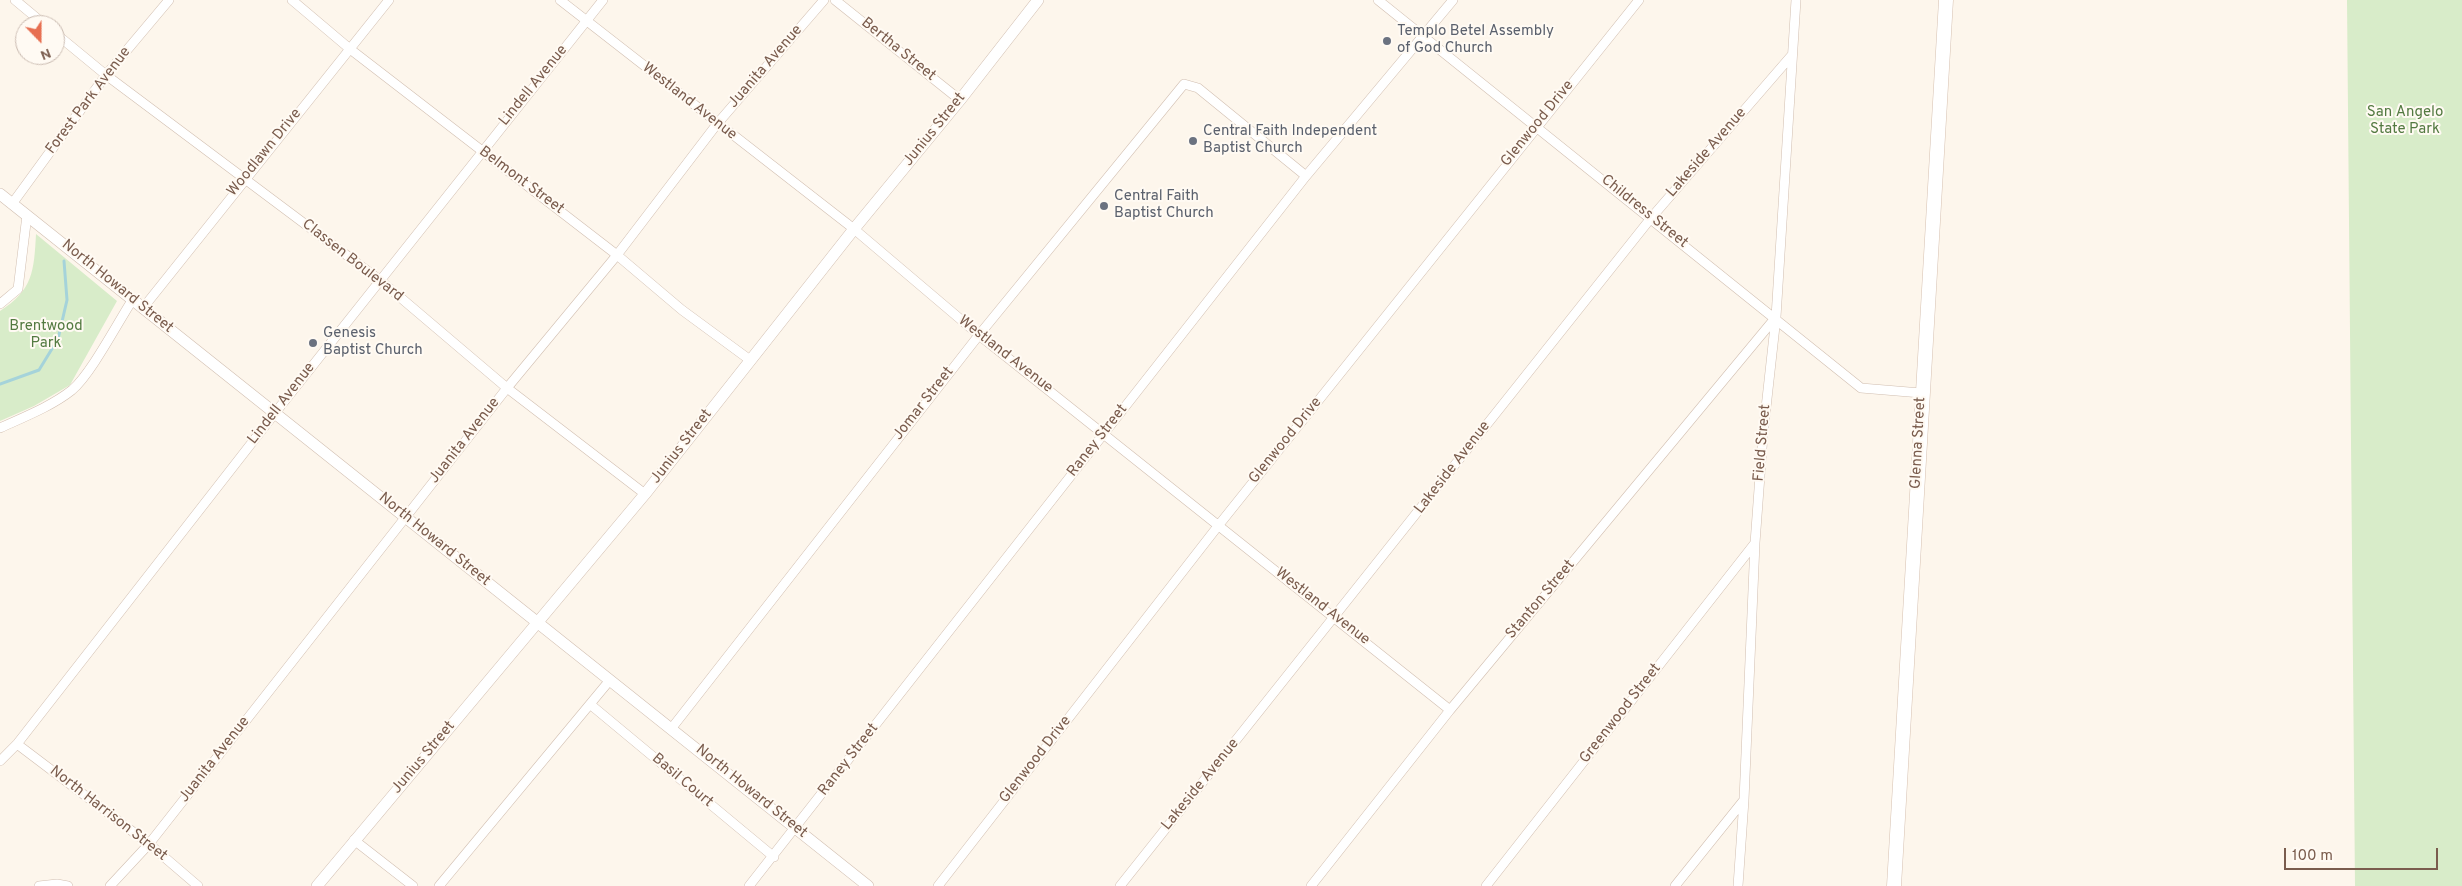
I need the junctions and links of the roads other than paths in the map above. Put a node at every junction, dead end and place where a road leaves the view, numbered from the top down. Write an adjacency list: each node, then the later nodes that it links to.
1 (14, 0): 15 (street)
2 (169, 0): 21 (street, Forest Park Avenue)
3 (292, 0): 19 (street, Belmont Street)
4 (389, 0): 19 (street, Woodlawn Drive)
5 (560, 0): 16 (street, Westland Avenue)
6 (603, 0): 16 (street, Lindell Avenue)
7 (824, 0): 23 (street, Juanita Avenue)
8 (835, 0): 22 (street, Bertha Street)
9 (1038, 0): 22 (street, Junius Street)
10 (1378, 0): 17 (street, Childress Street)
11 (1453, 0): 17 (street, Raney Street)
12 (1639, 0): 24 (street, Glenwood Drive)
13 (1796, 0): 20 (street, Field Street)
14 (1946, 0): 42 (main road, Glenna Street)
15 (33, 15)
16 (586, 22): 23 (street, Westland Avenue); 25 (street, Lindell Avenue)
17 (1424, 37): 24 (street, Childress Street); 26 (street, Raney Street)
18 (65, 41): 21 (street, Classen Boulevard)
19 (350, 49): 25 (street, Belmont Street); 27 (street, Woodlawn Drive)
20 (1792, 55): 31 (street, Lakeside Avenue); 38 (street, Field Street)
21 (106, 75): 27 (street, Classen Boulevard); 29 (street, Forest Park Avenue)
22 (960, 100): 32 (street, Junius Street)
23 (717, 124): 32 (street, Westland Avenue); 33 (street, Juanita Avenue)
24 (1536, 126): 31 (street, Childress Street); 48 (street, Glenwood Drive)
25 (482, 152): 33 (street, Belmont Street); 34 (street, Lindell Avenue)
26 (1306, 176): 39 (street, Jomar Street); 45 (street, Raney Street)
27 (243, 179): 34 (street, Classen Boulevard); 37 (street, Woodlawn Drive)
28 (0, 194): 29 (street, North Howard Street)
29 (12, 204): 30 (street, North Howard Street)
30 (27, 215): 35 (street, North Howard Street); 36 (street)
31 (1651, 218): 38 (street, Childress Street); 50 (street, Lakeside Avenue)
32 (854, 229): 39 (street, Westland Avenue); 40 (street, Junius Street)
33 (618, 254): 40 (street, Belmont Street); 41 (street, Juanita Avenue)
34 (381, 281): 41 (street, Classen Boulevard); 43 (street, Lindell Avenue)
35 (132, 300): 37 (street, North Howard Street); 44 (street)
36 (0, 304)
37 (143, 308): 43 (street, North Howard Street)
38 (1776, 317): 42 (street, Childress Street); 49 (street, Field Street); 54 (street, Stanton Street)
39 (979, 334): 45 (street, Westland Avenue); 55 (street, Jomar Street)
40 (750, 360): 46 (street, Junius Street)
41 (507, 388): 46 (street, Classen Boulevard); 47 (street, Juanita Avenue)
42 (1921, 393): 78 (main road, Glenna Street)
43 (274, 413): 47 (street, North Howard Street); 56 (street, Lindell Avenue)
44 (0, 428)
45 (1104, 432): 48 (street, Westland Avenue); 59 (street, Raney Street)
46 (645, 494): 51 (street, Junius Street)
47 (406, 518): 51 (street, North Howard Street); 61 (street, Juanita Avenue)
48 (1218, 526): 50 (street, Westland Avenue); 72 (street, Glenwood Drive)
49 (1755, 542): 58 (street, Field Street); 75 (street, Greenwood Street)
50 (1335, 616): 54 (street, Westland Avenue); 73 (street, Lakeside Avenue)
51 (538, 624): 52 (street, North Howard Street); 60 (street, Junius Street)
52 (610, 680): 53 (street); 55 (street, North Howard Street)
53 (591, 705): 62 (street, Basil Court); 69 (street)
54 (1450, 710): 74 (street, Stanton Street)
55 (671, 729): 59 (street, North Howard Street)
56 (18, 744): 57 (street, Lindell Avenue); 61 (street, North Harrison Street)
57 (0, 761)
58 (1744, 800): 76 (street); 77 (street, Field Street)
59 (796, 828): 62 (street, Raney Street); 71 (street, North Howard Street)
60 (354, 840): 67 (street, Junius Street); 68 (street)
61 (150, 844): 65 (street, Juanita Avenue); 66 (street, North Harrison Street)
62 (774, 857): 70 (street, Raney Street)
63 (39, 886): 64 (street)
64 (68, 886)
65 (110, 886)
66 (198, 886)
67 (317, 886)
68 (412, 886)
69 (438, 886)
70 (749, 886)
71 (868, 886)
72 (938, 886)
73 (1120, 886)
74 (1311, 886)
75 (1486, 886)
76 (1675, 886)
77 (1738, 886)
78 (1894, 886)

